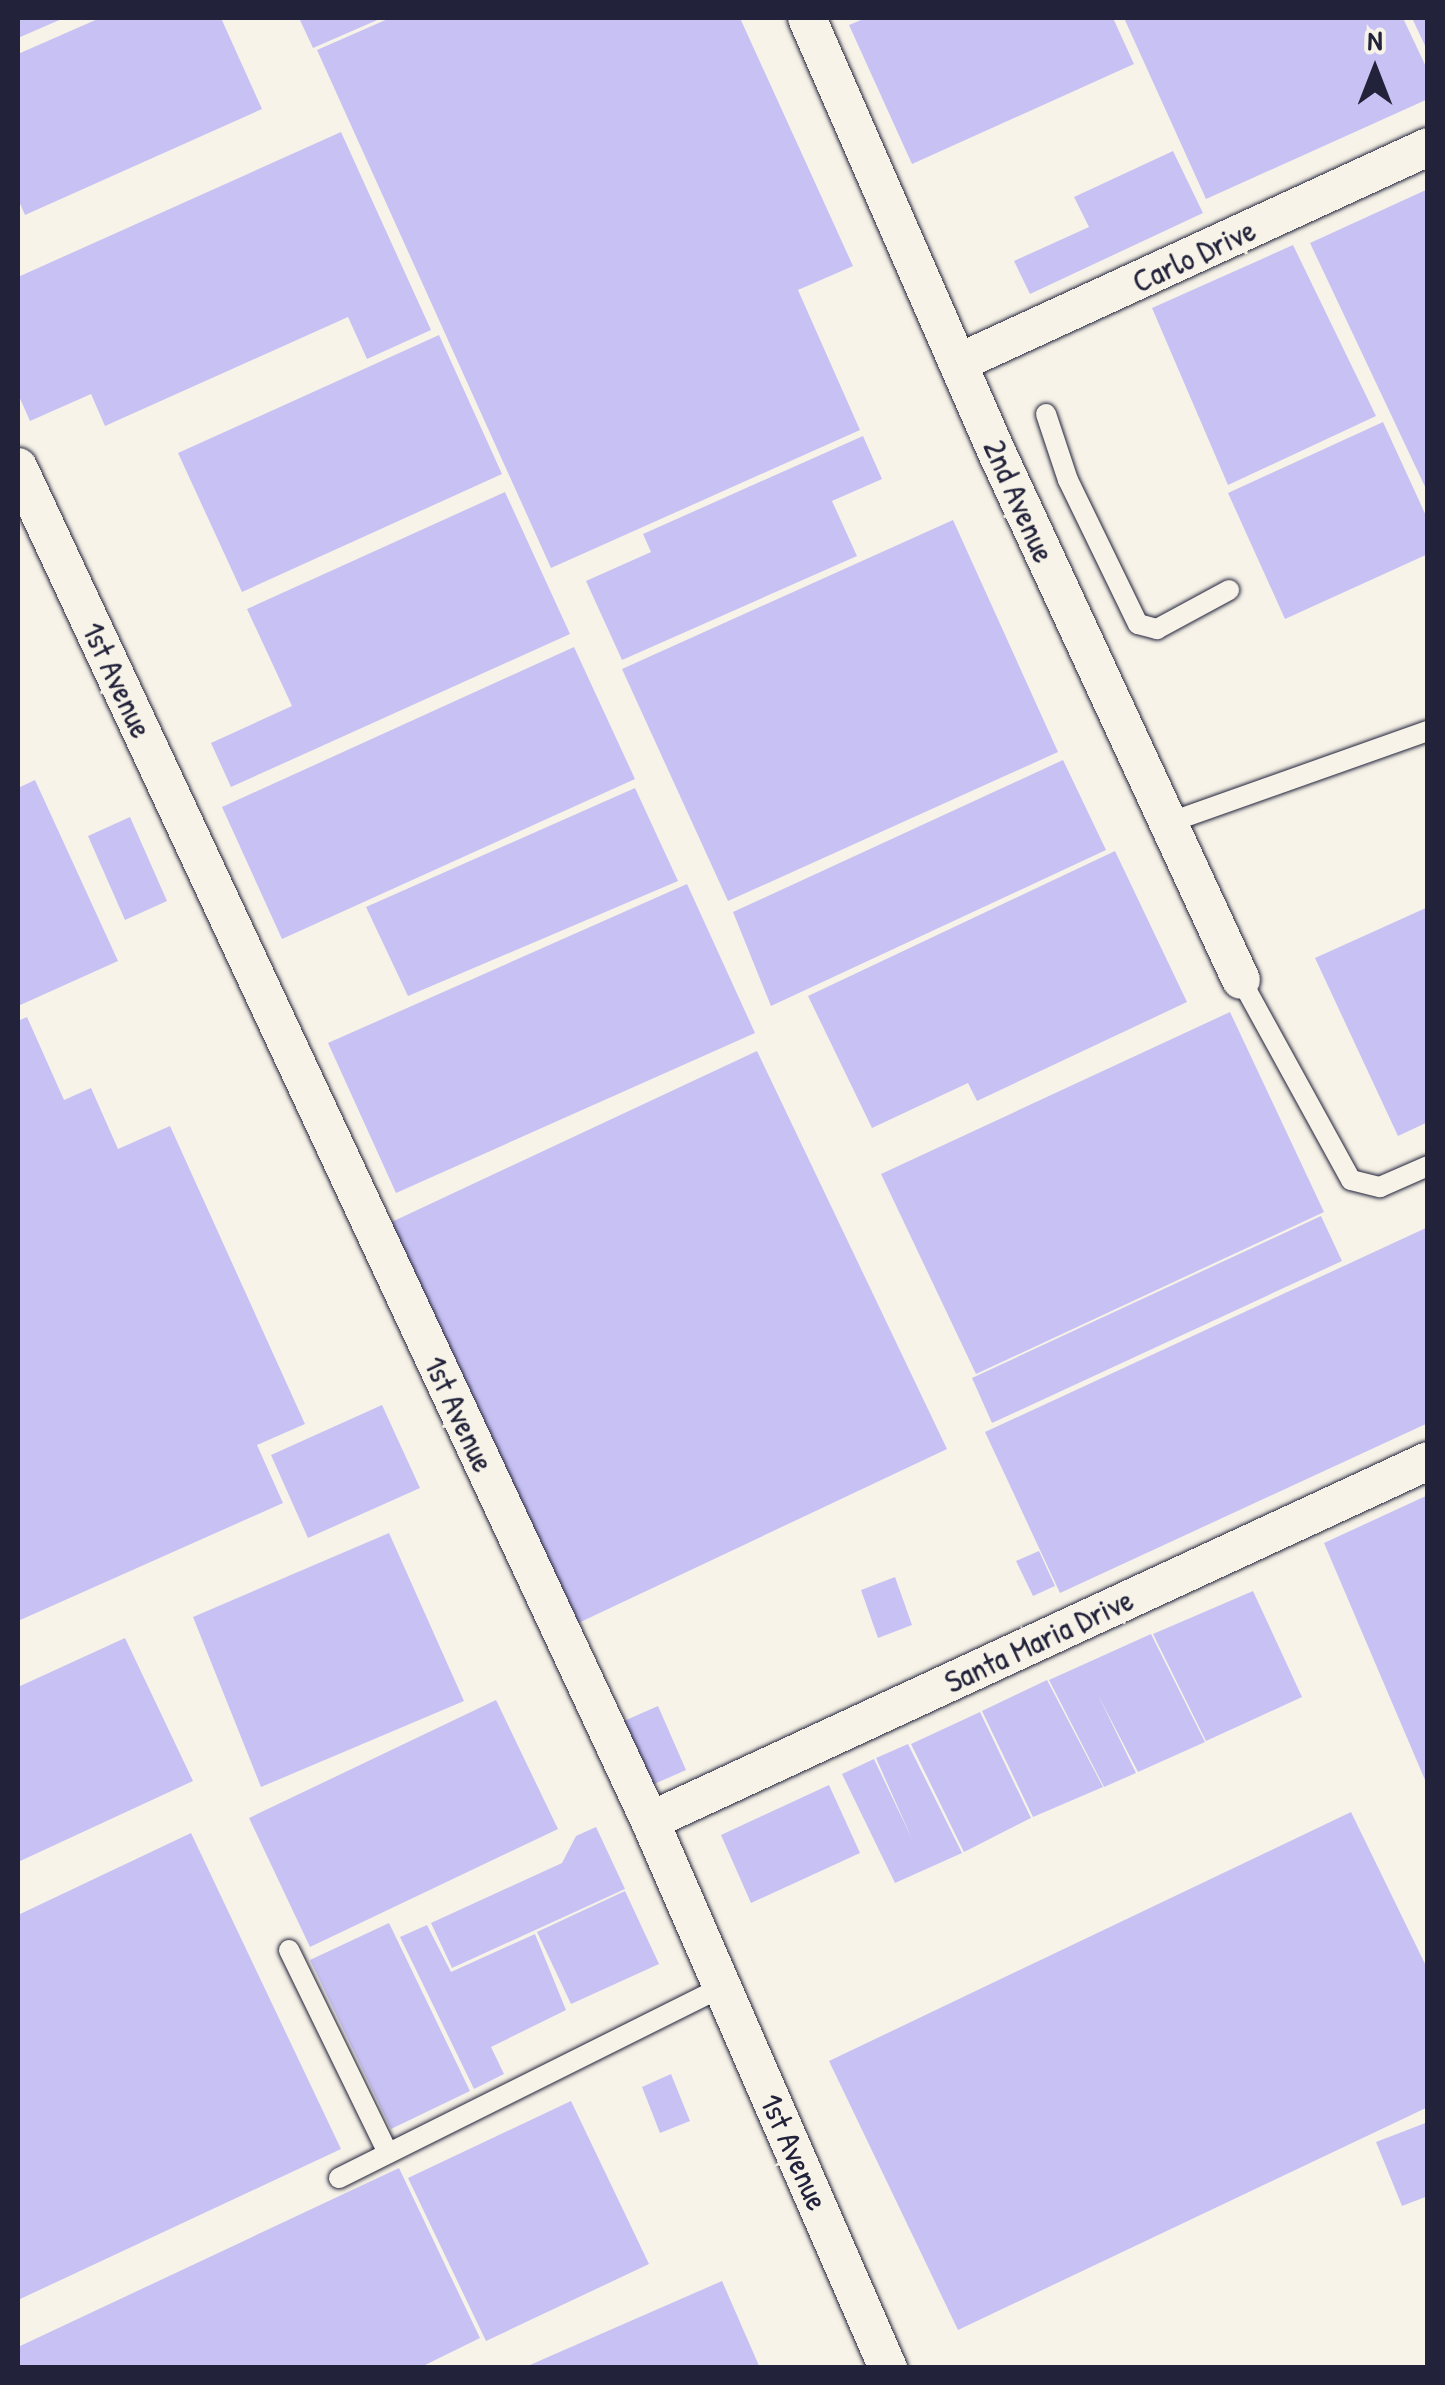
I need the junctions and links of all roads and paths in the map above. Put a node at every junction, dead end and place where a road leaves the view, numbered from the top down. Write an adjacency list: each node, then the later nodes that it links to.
1 (807, 18): 3 (street, 2nd Avenue)
2 (1428, 147): 3 (street, Carlo Drive)
3 (958, 363): 8 (street, 2nd Avenue)
4 (1046, 414): 6 (lane)
5 (18, 467): 12 (street, 1st Avenue)
6 (1229, 590)
7 (1428, 731): 8 (lane)
8 (1165, 824): 9 (street, 2nd Avenue)
9 (1241, 980): 10 (lane)
10 (1428, 1166)
11 (1428, 1461): 12 (street, Santa Maria Drive)
12 (650, 1821): 14 (street, 1st Avenue)
13 (289, 1950): 15 (lane)
14 (722, 1987): 15 (lane); 17 (street, 1st Avenue)
15 (388, 2154): 16 (lane)
16 (339, 2178)
17 (888, 2368)

